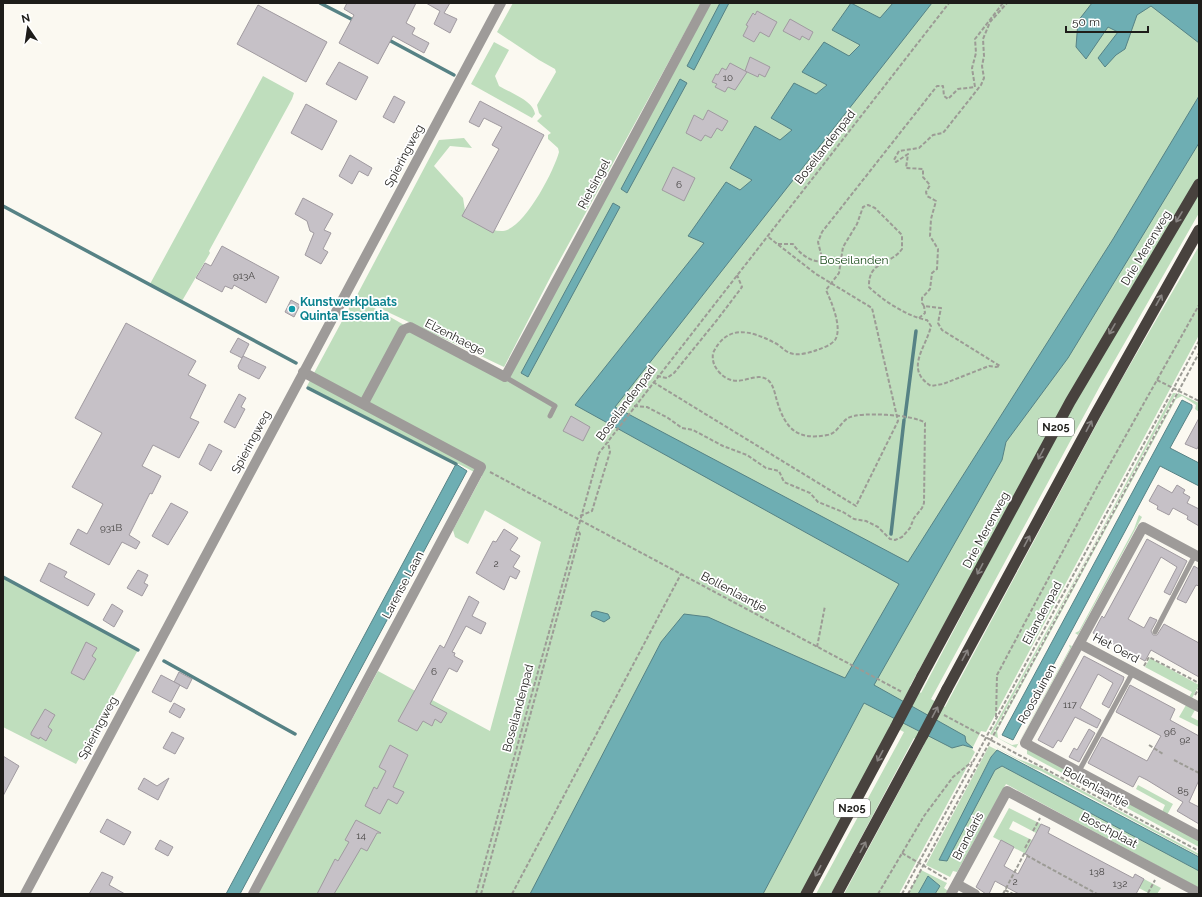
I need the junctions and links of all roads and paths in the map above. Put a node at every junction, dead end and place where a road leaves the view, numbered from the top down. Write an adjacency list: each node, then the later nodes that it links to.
1 (501, 3): 17 (street, Spieringweg)
2 (706, 3): 19 (street, Rietsingel)
3 (949, 3): 8 (path, Boseilandenpad)
4 (1003, 3): 9 (path)
5 (1007, 3): 13 (path)
6 (1199, 184): 71 (highway, Drie Merenweg / N205, one-way to 71, bridge)
7 (1199, 230): 72 (highway, N205, one-way to 7, bridge)
8 (767, 236): 9 (path); 10 (path, Boseilandenpad)
9 (777, 244): 11 (path)
10 (737, 275): 18 (path, Boseilandenpad); 18 (path)
11 (831, 283): 14 (path); 28 (path); 28 (path)
12 (1199, 305): 20 (path)
13 (924, 306): 14 (path); 14 (path)
14 (918, 319)
15 (1199, 341): 22 (path, Eilandenpad)
16 (1199, 353): 23 (path)
17 (303, 372): 25 (street); 66 (street, Spieringweg)
18 (657, 376): 21 (path, Boseilandenpad)
19 (505, 377): 25 (street, Elzenhaege); 27 (lane)
20 (1157, 380): 22 (path); 44 (path)
21 (653, 382): 26 (path, Boseilandenpad); 28 (path)
22 (1173, 388): 23 (path); 44 (path, Eilandenpad)
23 (1179, 391): 24 (path); 46 (path)
24 (1199, 401)
25 (364, 403): 30 (street)
26 (634, 406): 28 (path); 29 (path, Boseilandenpad)
27 (550, 416)
28 (898, 417)
29 (608, 441): 31 (path, Boseilandenpad); 31 (path)
30 (481, 467): 32 (path, Bollenlaantje); 67 (street, Larense Laan)
31 (580, 516): 32 (path, Boseilandenpad)
32 (579, 519): 33 (path, Boseilandenpad); 35 (path, Bollenlaantje)
33 (577, 528): 68 (path, Boseilandenpad); 69 (path)
34 (1197, 556): 37 (lane); 38 (street, Roosduinen)
35 (681, 574): 39 (path, Bollenlaantje); 70 (path)
36 (825, 606): 39 (path)
37 (1155, 632)
38 (1080, 644): 40 (street, Het Oerd); 51 (street, Roosduinen)
39 (817, 647): 41 (path, Bollenlaantje)
40 (1136, 674): 42 (path, Het Oerd); 43 (street, Het Oerd); 51 (lane)
41 (881, 681)
42 (1199, 683)
43 (1199, 707)
44 (996, 718): 45 (path, Eilandenpad)
45 (986, 737): 46 (path, Bollenlaantje); 50 (path, Eilandenpad)
46 (990, 740): 57 (path, Bollenlaantje); 60 (path)
47 (1149, 745): 48 (path)
48 (1163, 754)
49 (1174, 760): 52 (path)
50 (973, 761): 58 (path); 59 (path, Eilandenpad)
51 (1080, 771): 54 (street, Roosduinen)
52 (1199, 773)
53 (1007, 791): 61 (street, Brandaris); 65 (street, Boschplaat)
54 (1199, 836)
55 (1030, 839): 56 (path)
56 (1025, 848)
57 (1199, 852)
58 (902, 854): 59 (path); 73 (path)
59 (918, 864): 60 (path); 74 (path, Eilandenpad)
60 (923, 866): 61 (path); 75 (path)
61 (956, 884): 76 (street, Brandaris); 77 (street)
62 (1153, 884): 64 (path)
63 (1005, 890): 78 (path); 79 (path); 80 (path)
64 (1148, 893)
65 (1199, 893)
66 (25, 894)
67 (253, 894)
68 (476, 894)
69 (481, 894)
70 (512, 894)
71 (806, 894)
72 (838, 894)
73 (878, 894)
74 (902, 894)
75 (908, 894)
76 (951, 894)
77 (975, 894)
78 (1003, 894)
79 (1013, 894)
80 (1097, 894)

